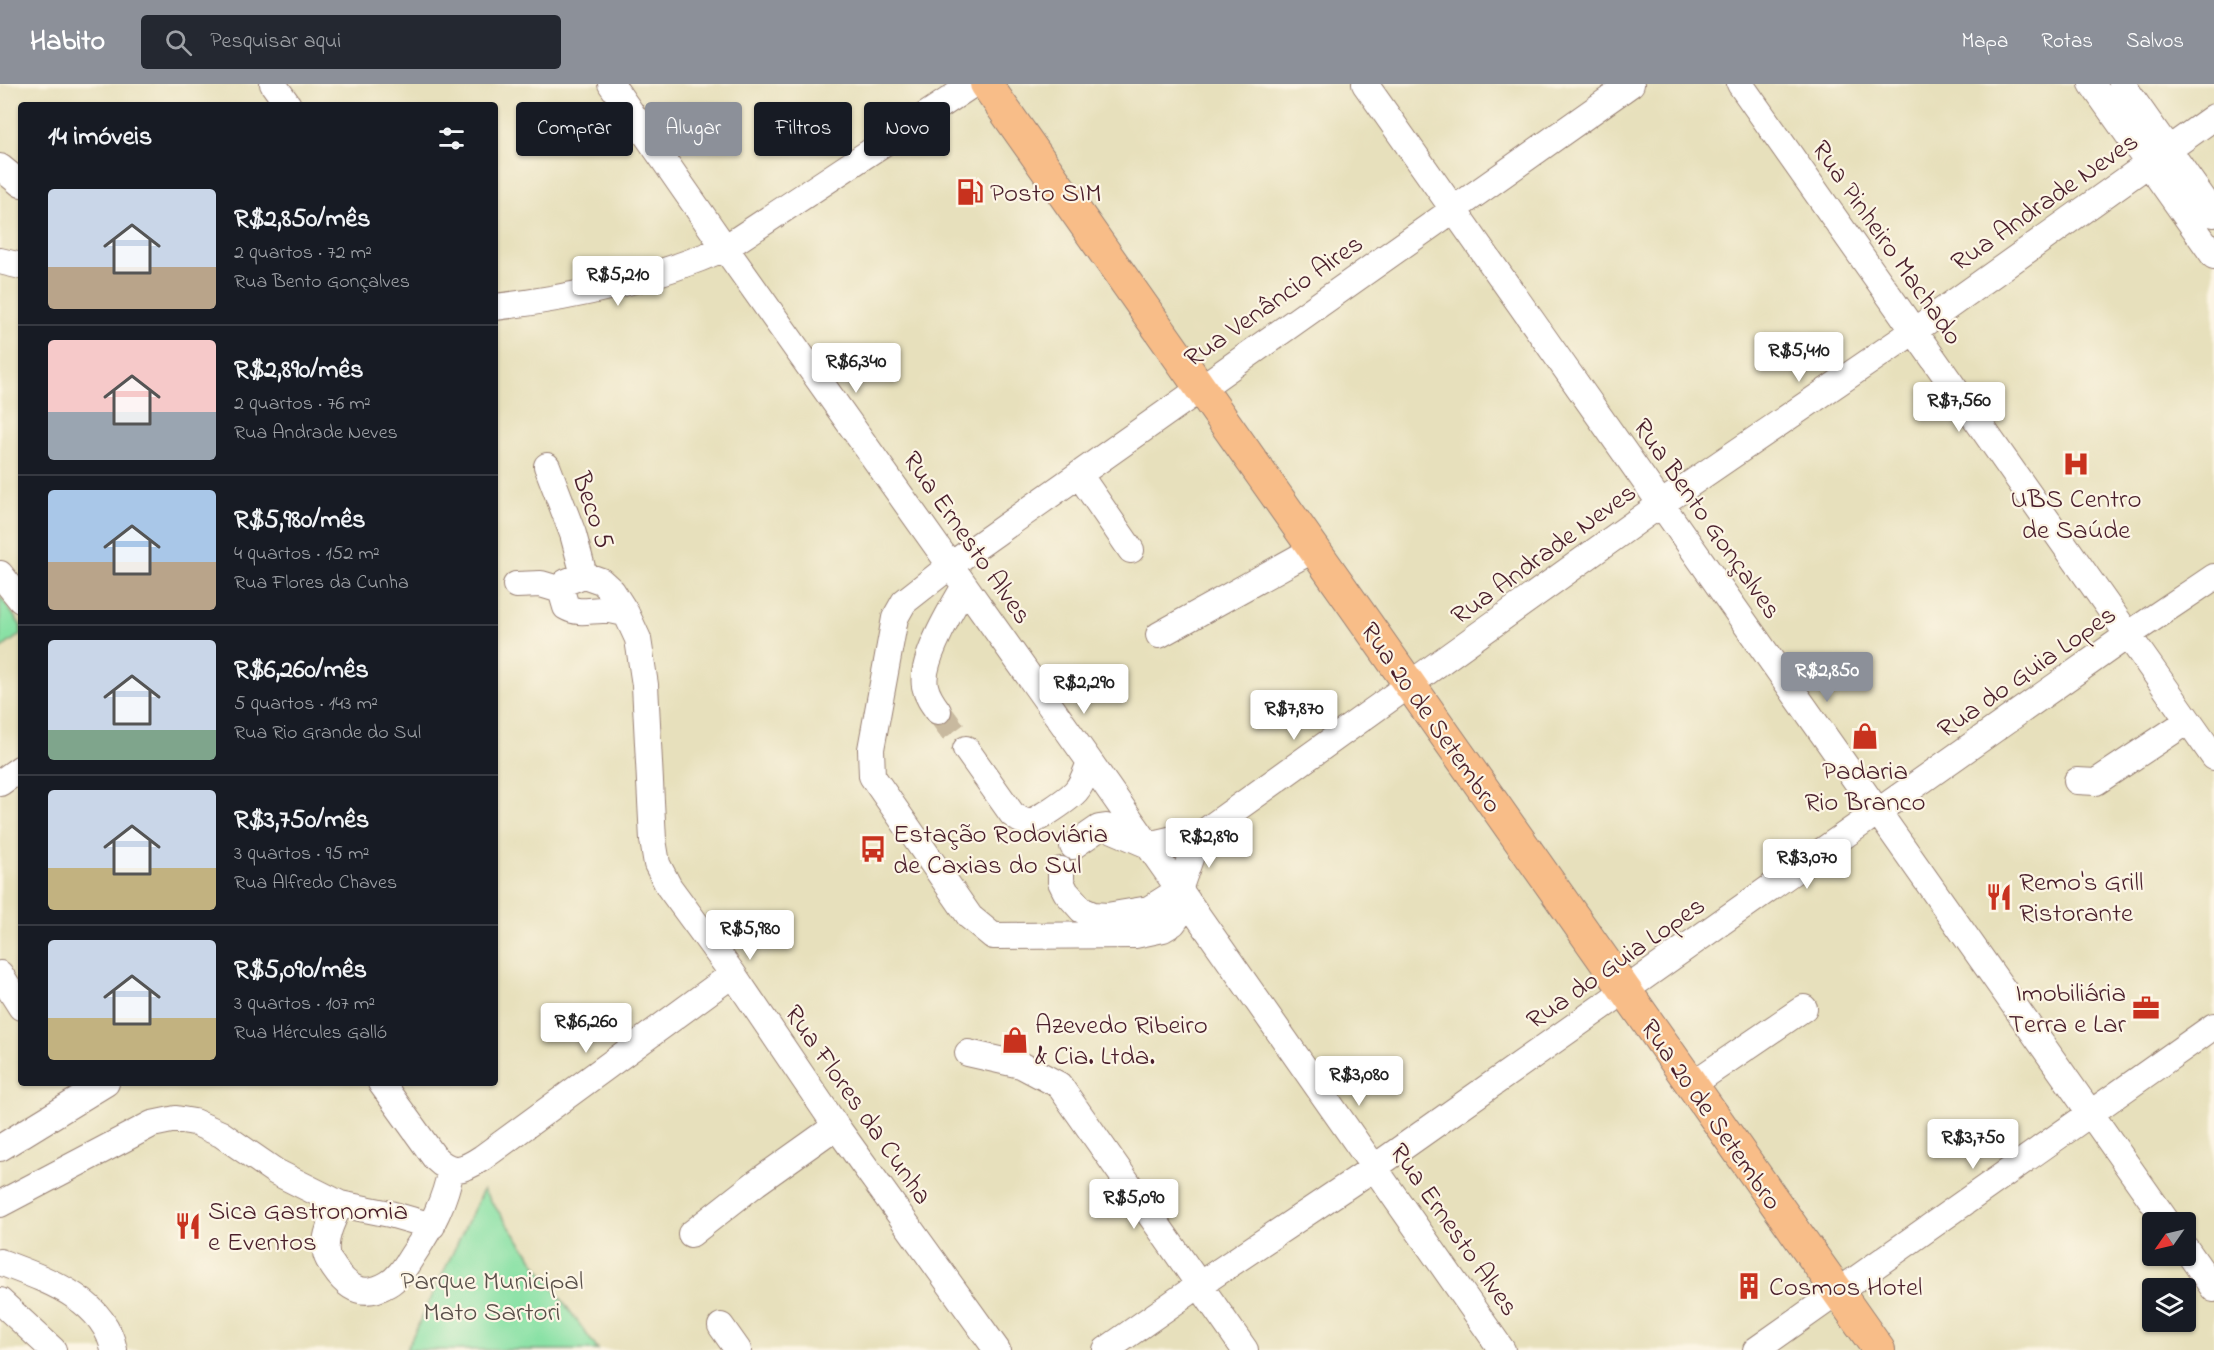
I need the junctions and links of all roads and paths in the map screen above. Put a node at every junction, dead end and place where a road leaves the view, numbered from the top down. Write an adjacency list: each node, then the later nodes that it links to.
1 (273, 84): 10 (street)
2 (611, 84): 17 (street, Rua Ernesto Alves)
3 (973, 84): 17 (street)
4 (986, 84): 23 (main road, Rua 20 de Setembro)
5 (1365, 84): 15 (street, Rua Bento Gonçalves)
6 (1631, 84): 15 (street, Rua Venâncio Aires)
7 (1740, 84): 22 (street, Rua Pinheiro Machado)
8 (2092, 84): 12 (street)
9 (2122, 84): 12 (street)
10 (286, 102)
11 (2214, 117): 12 (street, Rua Andrade Neves)
12 (2159, 156): 16 (street); 18 (street); 22 (street, Rua Andrade Neves)
13 (0, 167): 14 (street)
14 (18, 182)
15 (1453, 208): 23 (street, Rua Venâncio Aires); 26 (street, Rua Bento Gonçalves)
16 (2214, 214)
17 (725, 248): 21 (street); 31 (street, Rua Ernesto Alves)
18 (2213, 253)
19 (0, 261): 20 (street)
20 (18, 265)
21 (498, 307)
22 (1914, 331): 26 (street, Rua Andrade Neves); 38 (street, Rua Pinheiro Machado)
23 (1200, 388): 25 (street, Rua Venâncio Aires); 28 (main road, Rua 20 de Setembro)
24 (547, 466): 30 (street, Beco 5)
25 (1080, 476): 27 (street); 31 (street, Rua Venâncio Aires)
26 (1661, 504): 39 (street, Rua Andrade Neves); 48 (street, Rua Bento Gonçalves)
27 (1131, 549)
28 (1314, 549): 37 (street); 39 (main road, Rua 20 de Setembro)
29 (0, 574): 35 (street)
30 (584, 575): 34 (street); 36 (street, Rua Flores da Cunha)
31 (958, 576): 40 (street); 44 (street, Rua Ernesto Alves); 53 (street, Rua Venâncio Aires)
32 (2214, 577): 38 (street, Rua do Guia Lopes)
33 (516, 585): 34 (street)
34 (561, 590): 36 (street)
35 (18, 596)
36 (626, 613): 55 (street, Rua Flores da Cunha)
37 (1159, 635)
38 (2128, 635): 41 (street, Rua Pinheiro Machado); 48 (street, Rua do Guia Lopes)
39 (1410, 686): 49 (street, Rua Andrade Neves); 56 (main road, Rua 20 de Setembro)
40 (938, 711)
41 (2188, 721): 43 (street, Rua Pinheiro Machado); 46 (street)
42 (966, 749): 44 (street)
43 (2214, 758)
44 (1090, 762): 50 (street, Rua Ernesto Alves)
45 (18, 770): 47 (street)
46 (2076, 781)
47 (0, 783)
48 (1878, 813): 56 (street, Rua do Guia Lopes); 65 (street, Rua Bento Gonçalves)
49 (1204, 832): 50 (street, Rua Andrade Neves); 53 (street, Rua Andrade Neves)
50 (1148, 845): 51 (street); 53 (street, Rua Ernesto Alves)
51 (1073, 846)
52 (1061, 870): 53 (street)
53 (1179, 890): 68 (street, Rua Ernesto Alves)
54 (0, 974): 57 (street)
55 (733, 974): 66 (street, Rua Flores da Cunha); 69 (street)
56 (1626, 992): 61 (main road, Rua 20 de Setembro); 68 (street, Rua do Guia Lopes)
57 (18, 1002)
58 (1804, 1008): 61 (street)
59 (2214, 1026): 65 (street)
60 (968, 1053): 77 (street)
61 (1691, 1085): 79 (main road, Rua 20 de Setembro)
62 (94, 1086): 64 (street)
63 (383, 1086): 69 (street)
64 (75, 1091): 67 (street)
65 (2090, 1114): 72 (street, Rua Bento Gonçalves); 79 (street)
66 (837, 1126): 74 (street); 85 (street, Rua Flores da Cunha)
67 (0, 1148)
68 (1375, 1167): 77 (street, Rua do Guia Lopes); 88 (street, Rua Ernesto Alves)
69 (451, 1169): 73 (street)
70 (0, 1204): 71 (street)
71 (340, 1204): 73 (street); 73 (street)
72 (2160, 1212)
73 (432, 1226)
74 (691, 1234)
75 (0, 1262): 83 (street)
76 (2196, 1263): 78 (street)
77 (1199, 1285): 86 (street, Rua do Guia Lopes); 87 (street)
78 (2214, 1289)
79 (1838, 1292): 89 (street); 90 (main road, Rua 20 de Setembro)
80 (0, 1301): 82 (street)
81 (721, 1326): 84 (street)
82 (53, 1350)
83 (114, 1350)
84 (738, 1350)
85 (997, 1350)
86 (1106, 1350)
87 (1245, 1350)
88 (1502, 1350)
89 (1756, 1350)
90 (1879, 1350)

